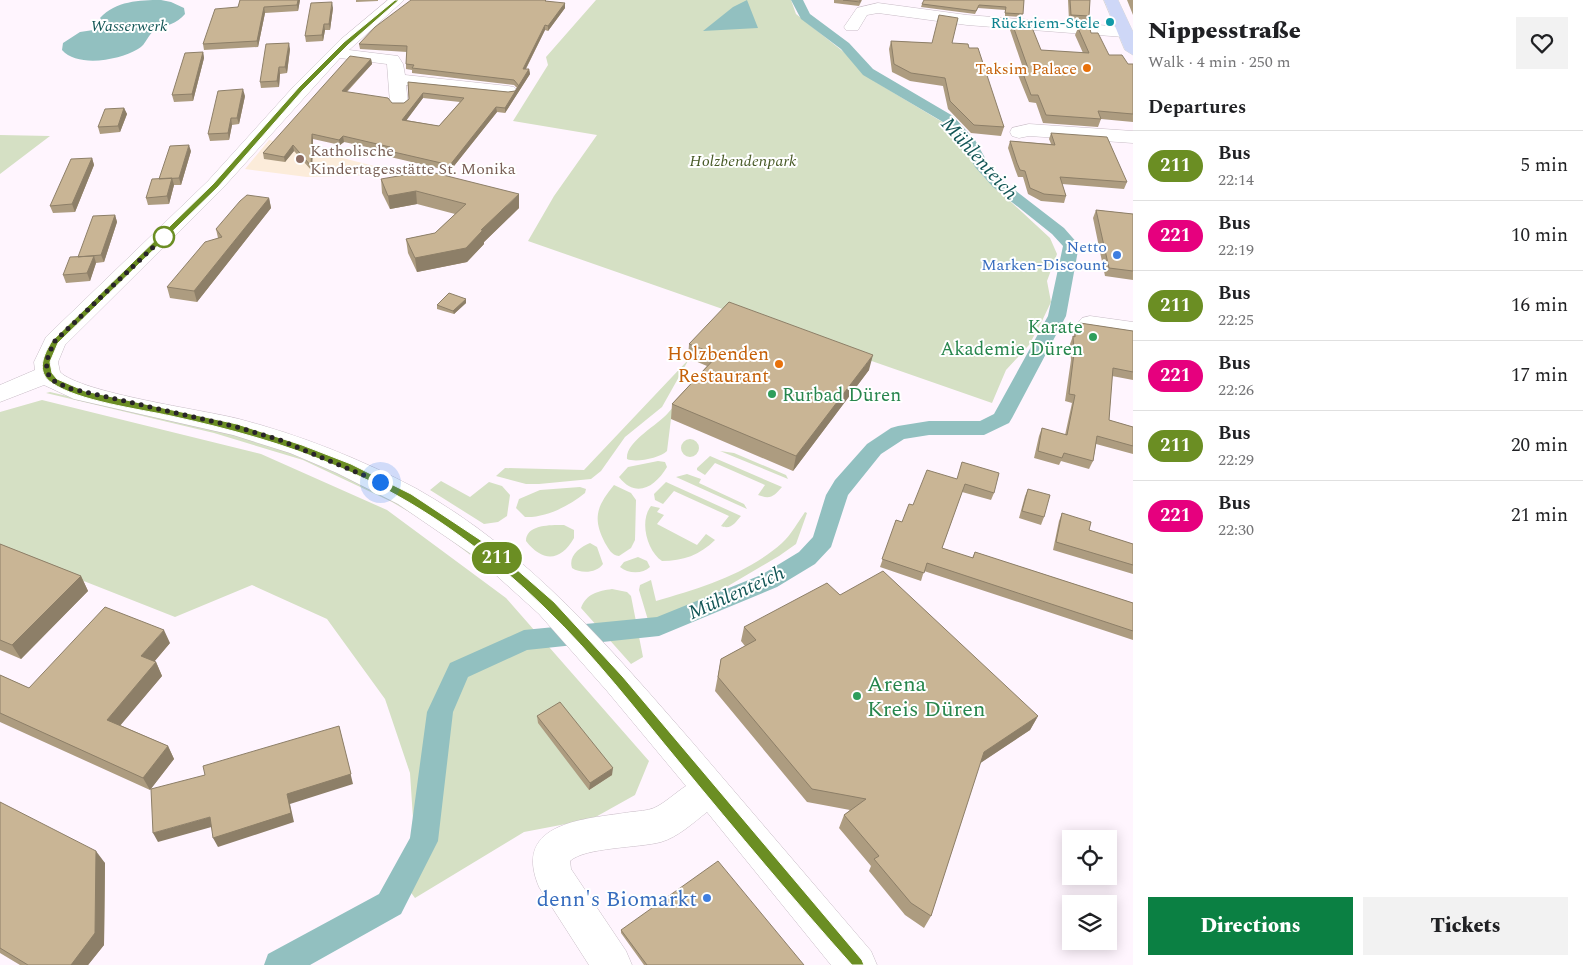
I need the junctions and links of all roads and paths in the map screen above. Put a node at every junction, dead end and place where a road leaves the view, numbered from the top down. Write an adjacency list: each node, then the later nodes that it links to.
1 (396, 0): 6 (street)
2 (1112, 0): 4 (main road)
3 (852, 27): 4 (street)
4 (1124, 32): 5 (main road)
5 (1133, 50)
6 (336, 53): 7 (street); 14 (street)
7 (396, 79): 8 (street); 9 (street)
8 (508, 91)
9 (399, 103)
10 (1019, 132): 11 (street)
11 (1133, 138)
12 (1090, 323): 13 (street)
13 (1133, 329)
14 (48, 374): 15 (street); 16 (street)
15 (0, 394)
16 (711, 789): 17 (street); 18 (street)
17 (612, 965)
18 (857, 965)

